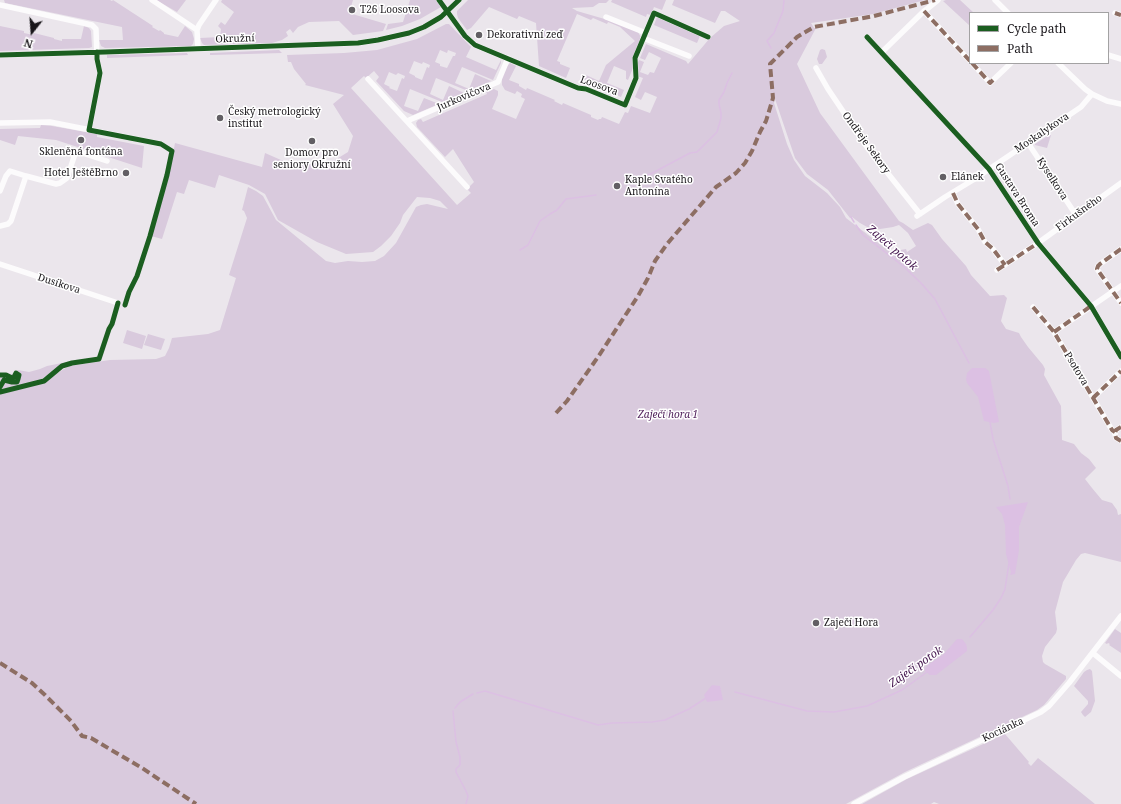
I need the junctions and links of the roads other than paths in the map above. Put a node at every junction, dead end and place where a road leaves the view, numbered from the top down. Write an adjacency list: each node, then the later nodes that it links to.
1 (152, 0): 14 (street)
2 (216, 0): 14 (street)
3 (439, 0): 9 (street, Loosova)
4 (460, 0): 9 (street, Okružní)
5 (938, 0): 8 (street)
6 (995, 0): 10 (street)
7 (0, 5): 19 (street)
8 (924, 11): 20 (street); 26 (street)
9 (447, 12): 18 (street, Okružní); 24 (street, Loosova)
10 (1007, 12)
11 (1115, 13): 12 (street)
12 (1121, 15)
13 (606, 17): 15 (street)
14 (197, 30): 18 (street)
15 (644, 35): 16 (street, Loosova); 23 (street); 24 (street, Loosova)
16 (708, 37)
17 (867, 37): 20 (street, Gustava Broma)
18 (198, 49): 19 (street, Okružní)
19 (97, 52): 21 (street, Okružní); 36 (street)
20 (882, 52): 40 (street, Gustava Broma)
21 (0, 55)
22 (1109, 55): 25 (street)
23 (689, 56)
24 (508, 58): 34 (street, Jurkovičova)
25 (1121, 59)
26 (969, 60)
27 (973, 64): 28 (street)
28 (1010, 64)
29 (1059, 64): 32 (street)
30 (816, 68): 46 (street, Ondřeje Sekory)
31 (368, 79): 34 (street)
32 (1092, 94): 33 (street); 37 (street, Moskalykova)
33 (1121, 104)
34 (407, 121): 43 (street)
35 (0, 123): 36 (street)
36 (89, 130): 38 (street)
37 (1028, 143): 40 (street, Moskalykova); 47 (street, Kyselkova)
38 (161, 144)
39 (107, 161): 41 (street)
40 (989, 169): 45 (street, Gustava Broma); 49 (street, Gustava Broma)
41 (26, 176): 44 (street); 48 (street)
42 (1121, 183): 47 (street, Firkušného)
43 (467, 187)
44 (0, 191)
45 (953, 193): 46 (street, Gustava Broma); 52 (street)
46 (919, 215)
47 (1076, 215): 49 (street, Firkušného)
48 (0, 226)
49 (1038, 243): 52 (street); 58 (street, Gustava Broma)
50 (1121, 249): 55 (street)
51 (0, 264): 56 (street, Dusíkova)
52 (1005, 265): 53 (street)
53 (998, 270)
54 (1121, 286): 55 (street)
55 (1113, 292): 57 (street); 58 (street)
56 (118, 303)
57 (1121, 303)
58 (1091, 306): 60 (street); 61 (street, Gustava Broma)
59 (1033, 307): 60 (street, Psotova)
60 (1054, 332): 63 (street, Psotova)
61 (1121, 357)
62 (1121, 371): 63 (street)
63 (1093, 398): 65 (street, Psotova)
64 (1121, 427): 65 (street)
65 (1115, 432): 66 (street, Psotova)
66 (1121, 441)
67 (1121, 616): 68 (street, Kociánka)
68 (1093, 653): 69 (street); 70 (street, Kociánka)
69 (1121, 676)
70 (854, 804)

